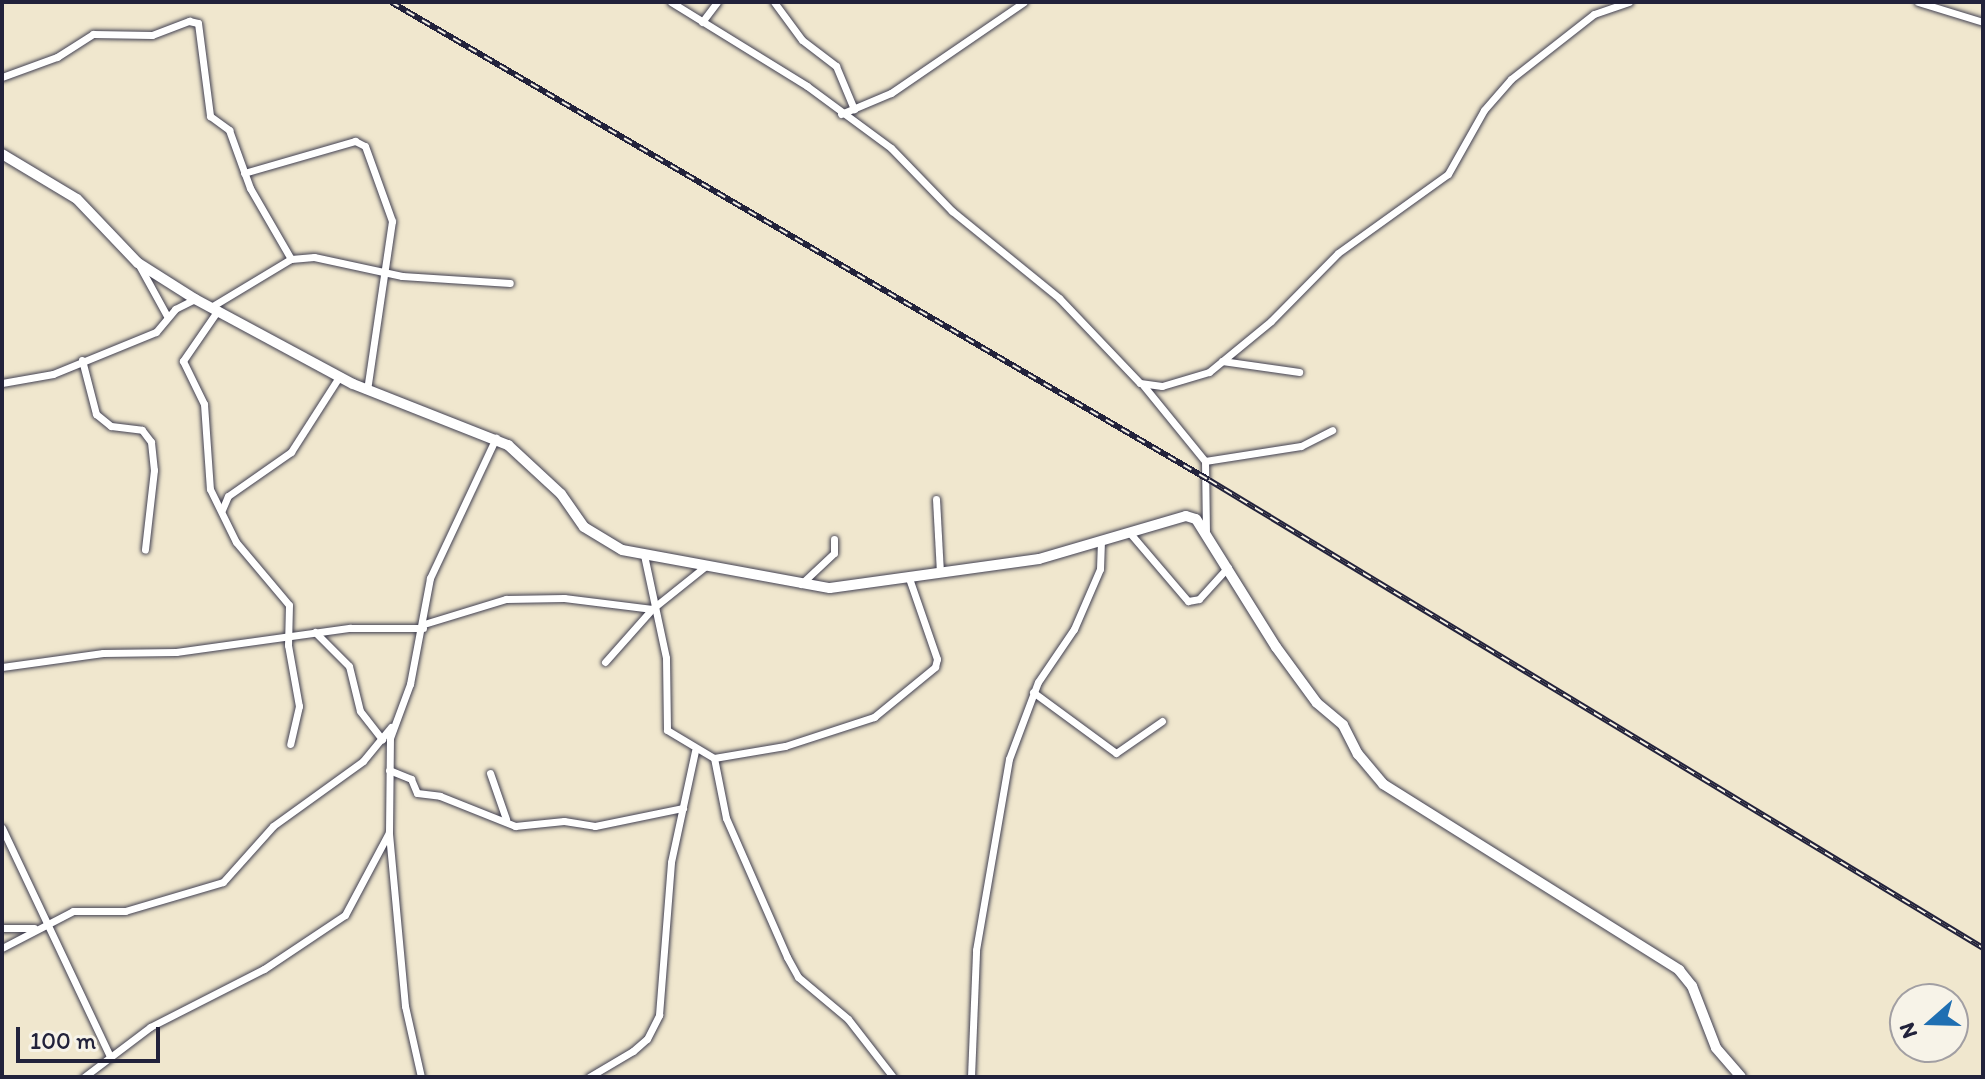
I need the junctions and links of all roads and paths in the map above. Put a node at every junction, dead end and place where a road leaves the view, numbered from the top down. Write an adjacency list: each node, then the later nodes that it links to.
1 (671, 2): 7 (street)
2 (717, 2): 7 (street)
3 (774, 2): 10 (street)
4 (1024, 2): 10 (street)
5 (1629, 2): 22 (street)
6 (1918, 2): 8 (street)
7 (702, 22): 11 (street)
8 (1983, 22)
9 (2, 77): 13 (street)
10 (854, 109): 11 (street)
11 (841, 114): 26 (street)
12 (2, 154): 15 (street)
13 (244, 173): 14 (street); 16 (street)
14 (291, 259): 16 (street); 19 (street)
15 (138, 263): 18 (street); 20 (street)
16 (382, 272): 17 (street); 27 (street)
17 (510, 283)
18 (195, 299): 19 (street); 20 (street)
19 (214, 309): 24 (street); 32 (street)
20 (167, 316): 21 (street)
21 (82, 360): 25 (street); 37 (street)
22 (1222, 361): 23 (street); 26 (street)
23 (1299, 372)
24 (339, 377): 27 (street); 32 (street)
25 (2, 383)
26 (1143, 385): 30 (street)
27 (367, 390): 29 (street)
28 (1332, 430): 30 (street)
29 (496, 438): 38 (street); 45 (street)
30 (1205, 461): 33 (street)
31 (936, 499): 41 (street)
32 (222, 510): 47 (street)
33 (1206, 531): 34 (street); 40 (street)
34 (1129, 532): 36 (street); 40 (street)
35 (834, 539): 43 (street)
36 (1101, 540): 41 (street); 50 (street)
37 (145, 549)
38 (644, 555): 39 (street); 44 (street)
39 (707, 565): 43 (street); 44 (street)
40 (1228, 567): 73 (street)
41 (940, 573): 42 (street)
42 (909, 578): 43 (street); 56 (street)
43 (800, 586)
44 (654, 608): 45 (street); 48 (street); 55 (street)
45 (424, 626): 46 (street); 52 (street)
46 (315, 632): 47 (street); 53 (street)
47 (289, 636): 49 (street); 54 (street)
48 (605, 662)
49 (2, 667)
50 (1033, 692): 51 (street); 72 (street)
51 (1162, 721)
52 (392, 725): 53 (street); 57 (street)
53 (382, 739): 63 (street)
54 (290, 744)
55 (695, 751): 56 (street); 59 (street)
56 (714, 758): 71 (street)
57 (389, 770): 60 (street); 62 (street)
58 (490, 773): 60 (street)
59 (683, 808): 60 (street); 70 (street)
60 (506, 819)
61 (2, 828): 63 (street)
62 (389, 832): 67 (street); 69 (street)
63 (44, 924): 65 (street); 67 (street)
64 (2, 928): 65 (street)
65 (36, 928): 66 (street)
66 (2, 948)
67 (110, 1056): 68 (street)
68 (84, 1077)
69 (421, 1077)
70 (589, 1077)
71 (893, 1077)
72 (971, 1077)
73 (1741, 1077)

